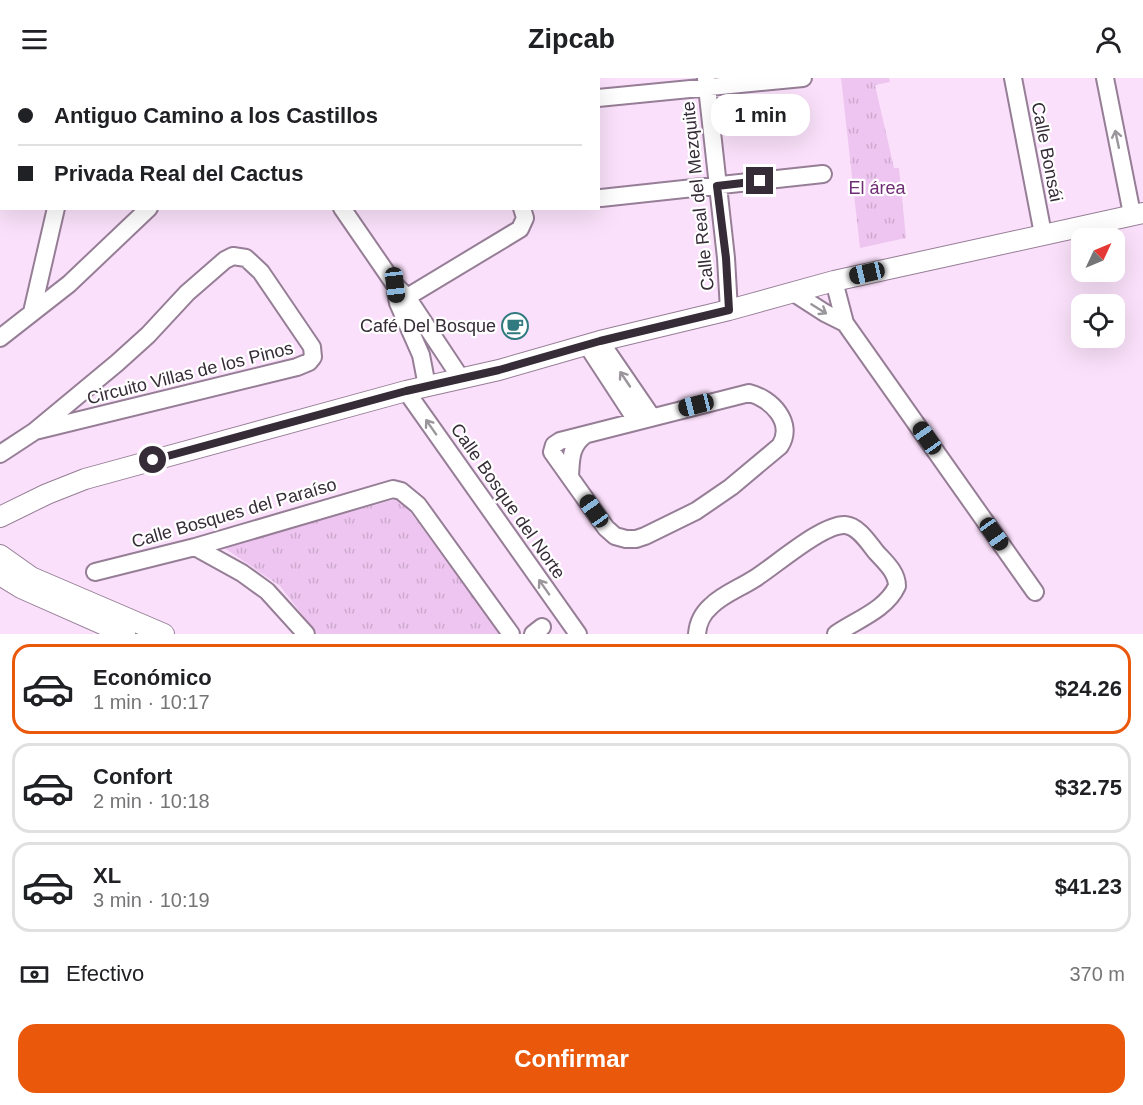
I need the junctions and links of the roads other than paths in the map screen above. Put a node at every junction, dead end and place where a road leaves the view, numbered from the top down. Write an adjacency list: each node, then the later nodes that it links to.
1 (802, 78): 4 (street)
2 (1013, 78): 14 (street, Calle Bonsái)
3 (1105, 78): 13 (street, one-way to 3)
4 (706, 82): 5 (street); 7 (street, Calle Real del Mezquite)
5 (600, 98)
6 (824, 174): 7 (street)
7 (717, 186): 8 (street); 18 (street, Calle Real del Mezquite)
8 (601, 198)
9 (56, 210): 19 (street)
10 (147, 210): 19 (street)
11 (346, 210): 17 (street)
12 (524, 213): 17 (street)
13 (1138, 214): 14 (street)
14 (1043, 234): 15 (street)
15 (834, 281): 16 (street); 20 (street)
16 (794, 293): 18 (street); 20 (street, one-way to 20)
17 (400, 295): 23 (street); 24 (street)
18 (729, 310): 22 (street)
19 (32, 312): 21 (street)
20 (845, 323): 35 (street)
21 (0, 338)
22 (593, 343): 23 (street); 26 (street)
23 (460, 377): 24 (street)
24 (427, 386): 25 (street)
25 (406, 391): 29 (street); 40 (street, Calle Bosque del Norte, one-way to 25)
26 (644, 418): 26 (street)
27 (35, 431): 27 (street, Circuito Villas de los Pinos); 28 (street, Circuito Villas de los Pinos)
28 (2, 455)
29 (0, 517)
30 (195, 547): 32 (street, Calle Bosques del Paraíso); 38 (street); 39 (street, Calle Bosques del Paraíso)
31 (0, 555): 34 (street)
32 (95, 572)
33 (0, 575): 34 (street)
34 (31, 585): 36 (street); 37 (street)
35 (1035, 592)
36 (125, 634)
37 (164, 634)
38 (306, 634)
39 (511, 634)
40 (578, 634)
41 (697, 634): 42 (street)
42 (836, 634)

